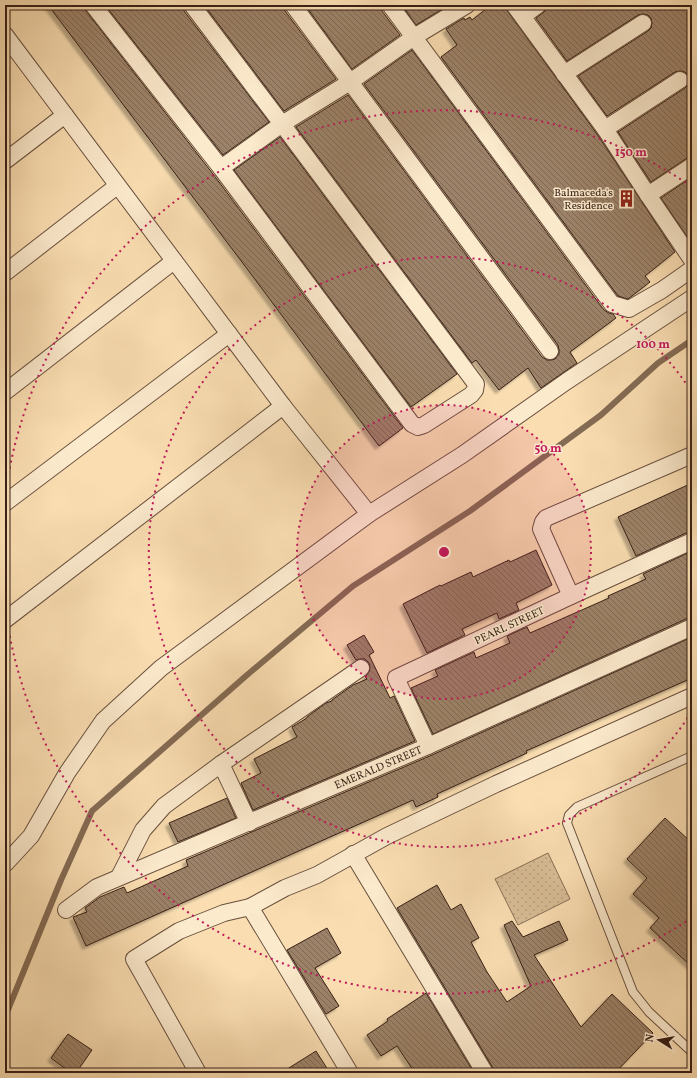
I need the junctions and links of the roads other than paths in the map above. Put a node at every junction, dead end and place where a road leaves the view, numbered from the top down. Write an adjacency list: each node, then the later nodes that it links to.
1 (93, 5): 19 (street)
2 (192, 5): 15 (street)
3 (293, 5): 13 (street)
4 (390, 5): 9 (street)
5 (467, 5): 9 (street)
6 (538, 5): 7 (street)
7 (518, 11): 11 (street)
8 (643, 23): 11 (street)
9 (414, 37): 13 (street); 24 (street)
10 (7, 41): 14 (street)
11 (564, 74): 16 (street)
12 (680, 80): 16 (street)
13 (350, 82): 15 (street); 28 (street)
14 (65, 115): 17 (street); 20 (street)
15 (282, 124): 19 (street); 19 (street)
16 (605, 129): 21 (street)
17 (5, 161)
18 (692, 166): 21 (street)
19 (221, 168)
20 (117, 186): 23 (street); 25 (street)
21 (648, 195): 22 (street)
22 (692, 260)
23 (174, 261): 27 (street); 29 (street)
24 (692, 269)
25 (5, 273)
26 (692, 298): 33 (street)
27 (229, 334): 30 (street); 32 (street)
28 (550, 351)
29 (5, 392)
30 (283, 406): 33 (street); 36 (street)
31 (692, 454): 35 (street)
32 (5, 503)
33 (369, 514): 45 (street)
34 (692, 541): 35 (street, PEARL STREET)
35 (571, 596): 40 (street, PEARL STREET)
36 (5, 620)
37 (692, 627): 40 (street, EMERALD STREET)
38 (361, 668): 42 (street)
39 (692, 696): 44 (street)
40 (428, 746): 43 (street, EMERALD STREET)
41 (692, 756): 49 (lane)
42 (221, 764): 43 (street); 46 (street)
43 (249, 823): 46 (street, EMERALD STREET)
44 (353, 854): 47 (street); 52 (street)
45 (5, 864)
46 (119, 877): 48 (street, EMERALD STREET)
47 (250, 907): 50 (street); 51 (street)
48 (66, 910)
49 (692, 1052)
50 (198, 1073)
51 (350, 1073)
52 (485, 1073)

